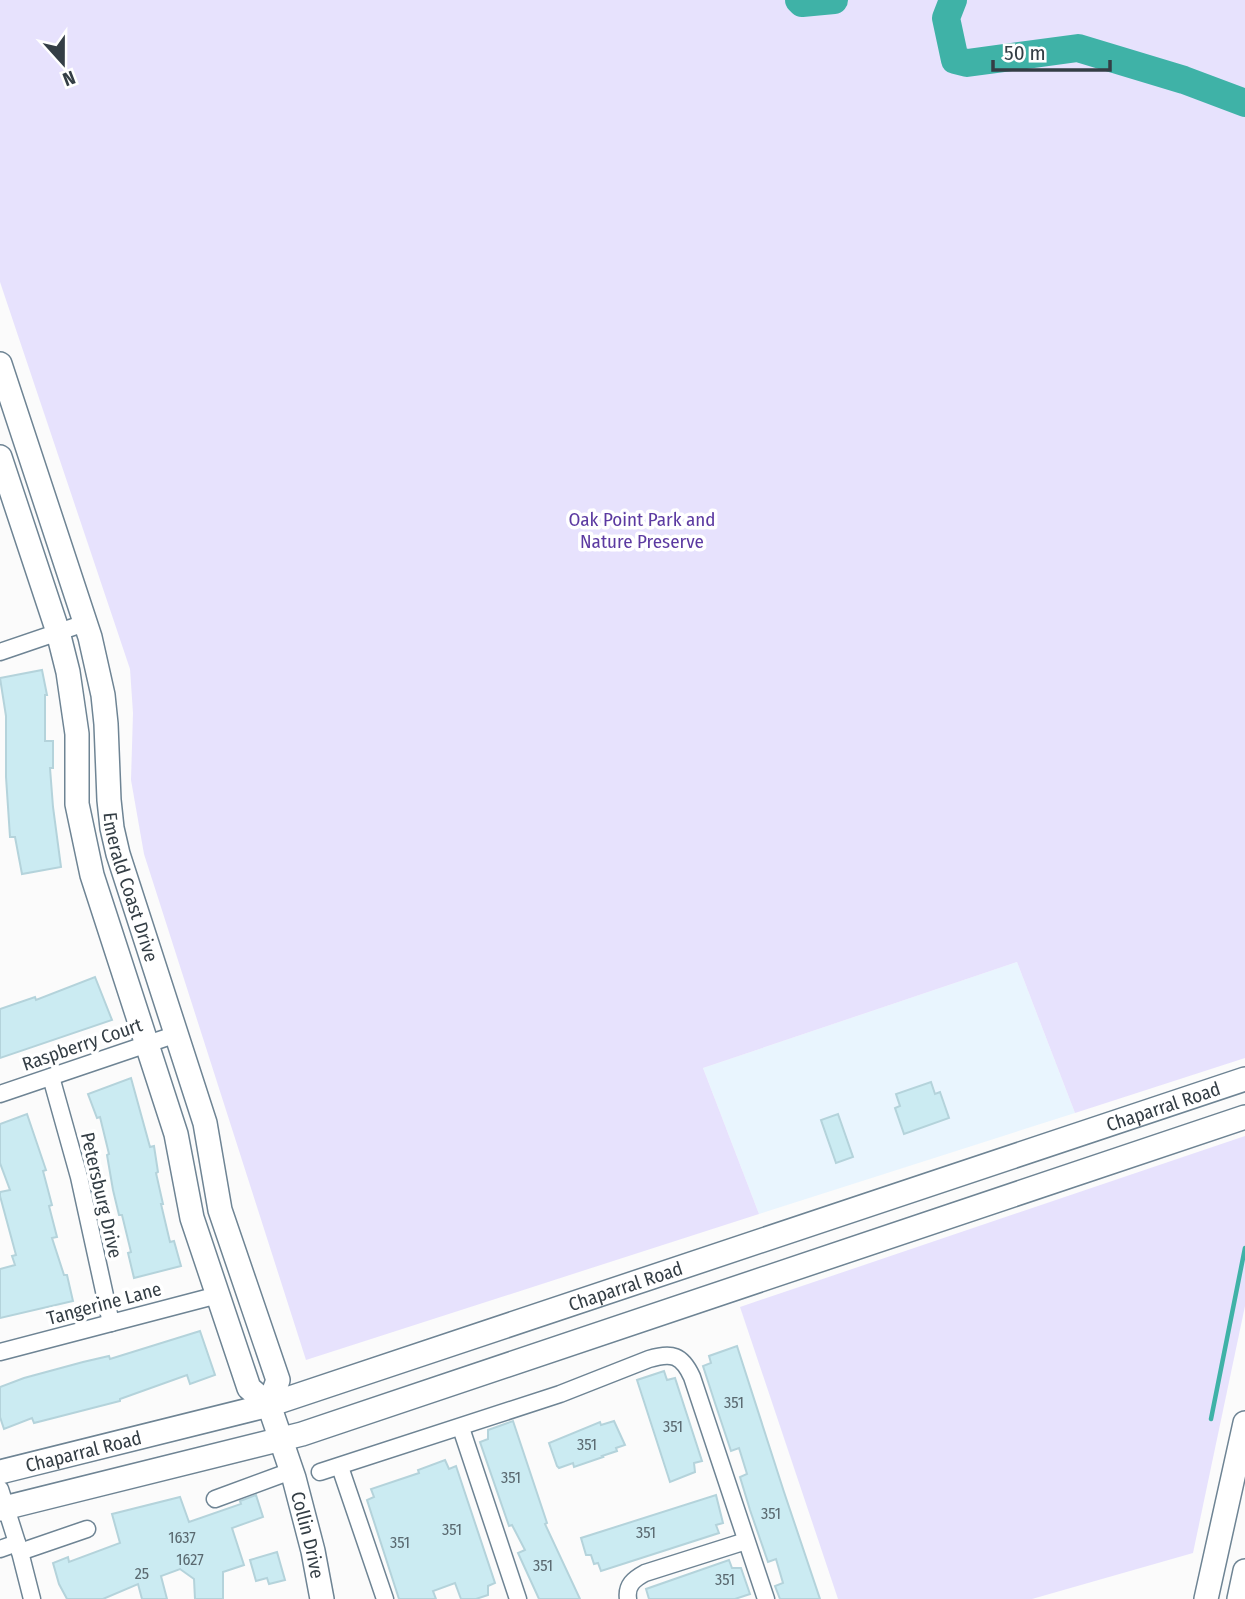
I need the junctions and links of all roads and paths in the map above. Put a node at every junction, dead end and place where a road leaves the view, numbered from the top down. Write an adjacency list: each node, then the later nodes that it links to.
1 (0, 364): 3 (main road, Emerald Coast Drive)
2 (0, 457): 4 (main road, Emerald Coast Drive)
3 (85, 623): 4 (street); 6 (main road, Emerald Coast Drive)
4 (58, 632): 5 (street); 7 (main road, Emerald Coast Drive)
5 (0, 652)
6 (177, 1034): 7 (street, Raspberry Court); 19 (main road, Emerald Coast Drive)
7 (146, 1045): 8 (street, Raspberry Court); 14 (main road, Emerald Coast Drive)
8 (51, 1077): 10 (street, Raspberry Court); 16 (street, Petersburg Drive)
9 (1245, 1079): 12 (main road, Chaparral Road)
10 (0, 1094)
11 (1245, 1117): 13 (main road, Chaparral Road)
12 (885, 1199): 13 (main road); 15 (main road, Chaparral Road)
13 (895, 1234): 17 (main road, Chaparral Road)
14 (218, 1295): 16 (street, Tangerine Lane); 19 (main road, Emerald Coast Drive)
15 (547, 1312): 17 (main road); 19 (main road, Chaparral Road)
16 (111, 1323): 18 (street, Tangerine Lane)
17 (560, 1347): 22 (main road, Chaparral Road)
18 (0, 1352)
19 (269, 1405): 22 (main road, Emerald Coast Drive); 25 (main road, Chaparral Road)
20 (1245, 1423): 40 (main road)
21 (461, 1428): 23 (street); 30 (street); 37 (street)
22 (281, 1440): 24 (main road, Collin Drive); 28 (main road, Chaparral Road)
23 (340, 1466): 26 (street); 36 (street)
24 (291, 1471): 27 (street, Collin Drive); 35 (main road, Collin Drive)
25 (0, 1472)
26 (320, 1472)
27 (215, 1499)
28 (2, 1502): 31 (street)
29 (87, 1529): 31 (street)
30 (746, 1541): 38 (street); 39 (street)
31 (19, 1547): 32 (street); 34 (street)
32 (0, 1549)
33 (1245, 1571): 41 (main road)
34 (32, 1599)
35 (322, 1599)
36 (385, 1599)
37 (518, 1599)
38 (628, 1599)
39 (766, 1599)
40 (1206, 1599)
41 (1239, 1599)

